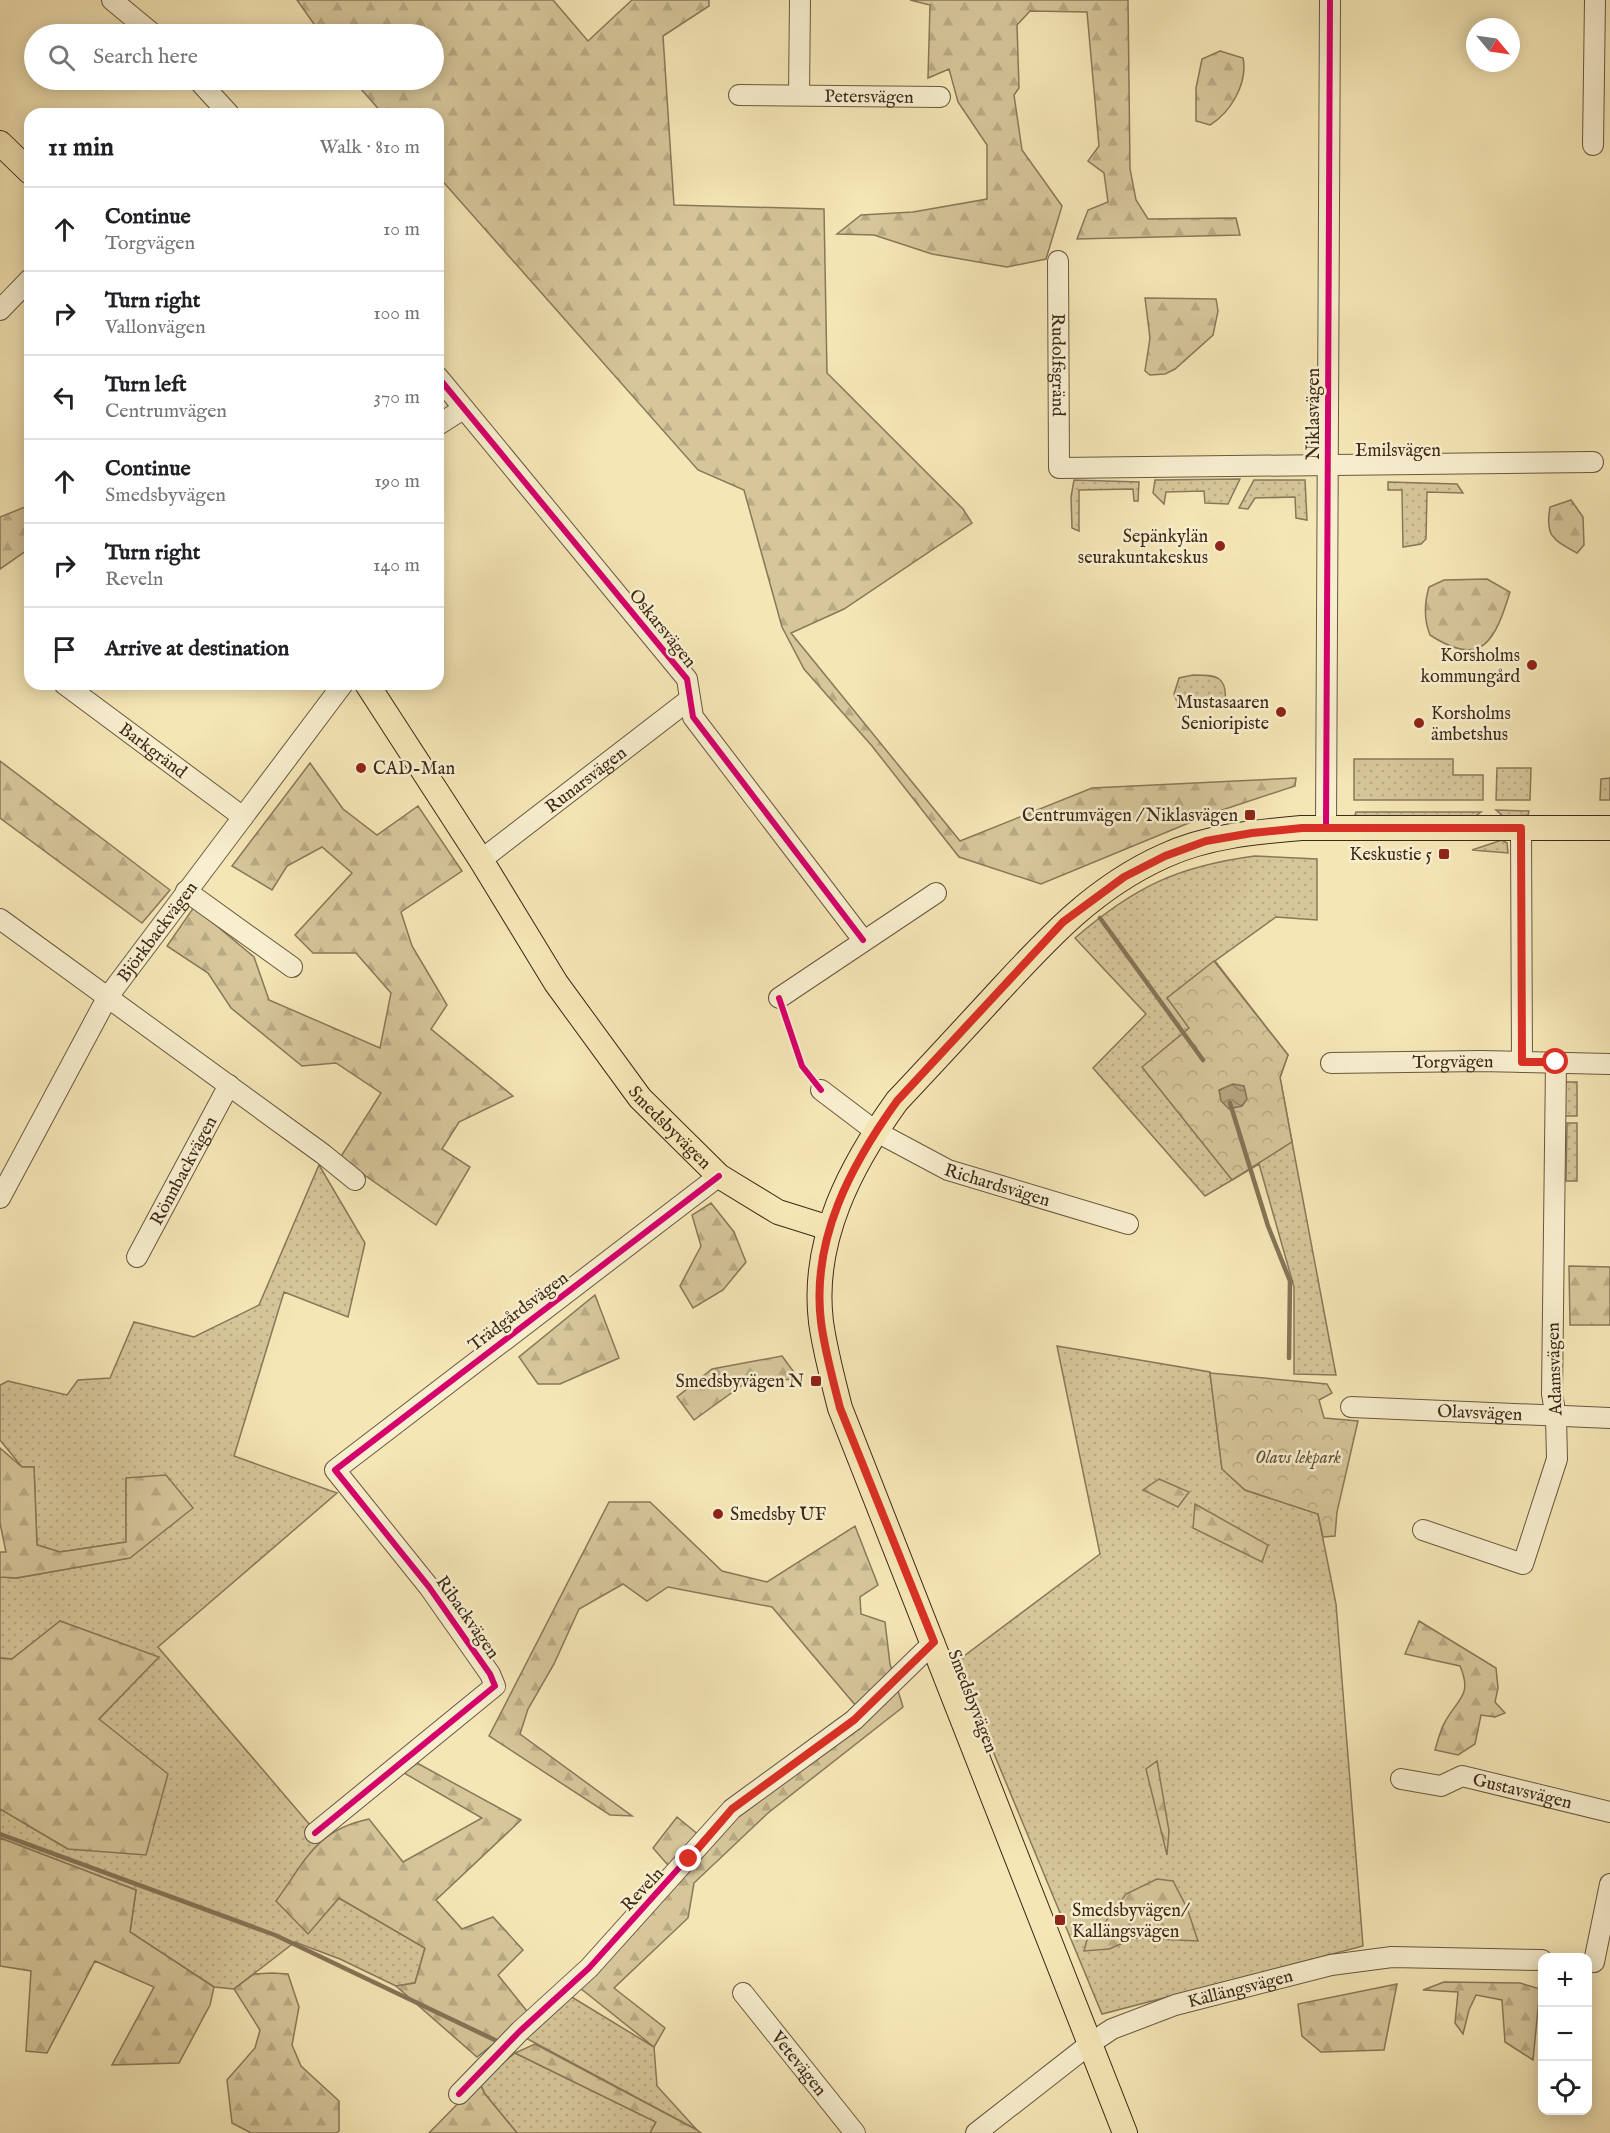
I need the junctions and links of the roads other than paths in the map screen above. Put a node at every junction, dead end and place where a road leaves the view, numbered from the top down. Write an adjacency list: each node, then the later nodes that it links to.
1 (112, 0): 5 (street)
2 (800, 0): 7 (street, Petersvägen)
3 (1330, 0): 21 (street, Niklasvägen)
4 (1594, 0): 12 (street)
5 (141, 24)
6 (207, 90): 10 (street)
7 (799, 95): 8 (street, Petersvägen); 9 (street, Petersvägen)
8 (738, 96)
9 (940, 97)
10 (224, 108)
11 (0, 143): 13 (main road)
12 (1593, 145)
13 (24, 166)
14 (1058, 261): 22 (street, Rudolfsgränd)
15 (24, 285): 16 (street)
16 (0, 310)
17 (444, 385): 18 (street, Oskarsvägen)
18 (463, 409): 19 (street); 26 (street, Oskarsvägen)
19 (444, 421)
20 (1593, 462): 21 (street, Emilsvägen)
21 (1328, 465): 22 (street, Emilsvägen); 29 (street, Niklasvägen)
22 (1059, 468)
23 (72, 690): 27 (street, Barkgränd)
24 (339, 690): 27 (street, Björkbackvägen)
25 (371, 690): 31 (main road, Smedsbyvägen)
26 (690, 699): 31 (street, Runarsvägen); 35 (street, Oskarsvägen)
27 (243, 817): 32 (street, Björkbackvägen)
28 (1605, 826): 30 (main road)
29 (1326, 828): 30 (main road); 45 (main road)
30 (1521, 828): 39 (street)
31 (481, 860): 46 (main road, Smedsbyvägen)
32 (186, 891): 36 (street); 37 (street, Björkbackvägen)
33 (936, 893): 35 (street)
34 (0, 919): 37 (street)
35 (863, 940): 38 (street)
36 (292, 968)
37 (107, 998): 43 (street); 48 (street, Björkbackvägen)
38 (779, 998)
39 (1522, 1062): 40 (street, Torgvägen); 41 (street, Torgvägen)
40 (1556, 1062): 42 (street, Torgvägen); 53 (street, Adamsvägen)
41 (1331, 1063)
42 (1610, 1064)
43 (229, 1085): 47 (street); 51 (street, Rönnbackvägen)
44 (821, 1090): 45 (street, Richardsvägen)
45 (875, 1131): 49 (street, Richardsvägen); 50 (main road)
46 (718, 1176): 50 (main road, Smedsbyvägen); 55 (street, Trädgårdsvägen)
47 (355, 1180)
48 (0, 1198)
49 (1128, 1224)
50 (829, 1228): 57 (main road, Smedsbyvägen)
51 (137, 1257)
52 (1351, 1407): 53 (street, Olavsvägen)
53 (1556, 1417): 54 (street, Olavsvägen); 56 (street, Adamsvägen)
54 (1610, 1418)
55 (335, 1470): 60 (street, Ribackvägen)
56 (1423, 1530)
57 (934, 1642): 65 (main road, Smedsbyvägen); 66 (street, Reveln)
58 (1401, 1779): 59 (street, Gustavsvägen)
59 (1610, 1812)
60 (315, 1833)
61 (1610, 1884): 63 (street)
62 (1538, 1960): 65 (street, Källängsvägen)
63 (1597, 1963)
64 (743, 1993): 67 (street, Vetevägen)
65 (1090, 2043): 68 (street, Källängsvägen); 69 (main road, Smedsbyvägen)
66 (459, 2094)
67 (855, 2133)
68 (976, 2133)
69 (1125, 2133)

